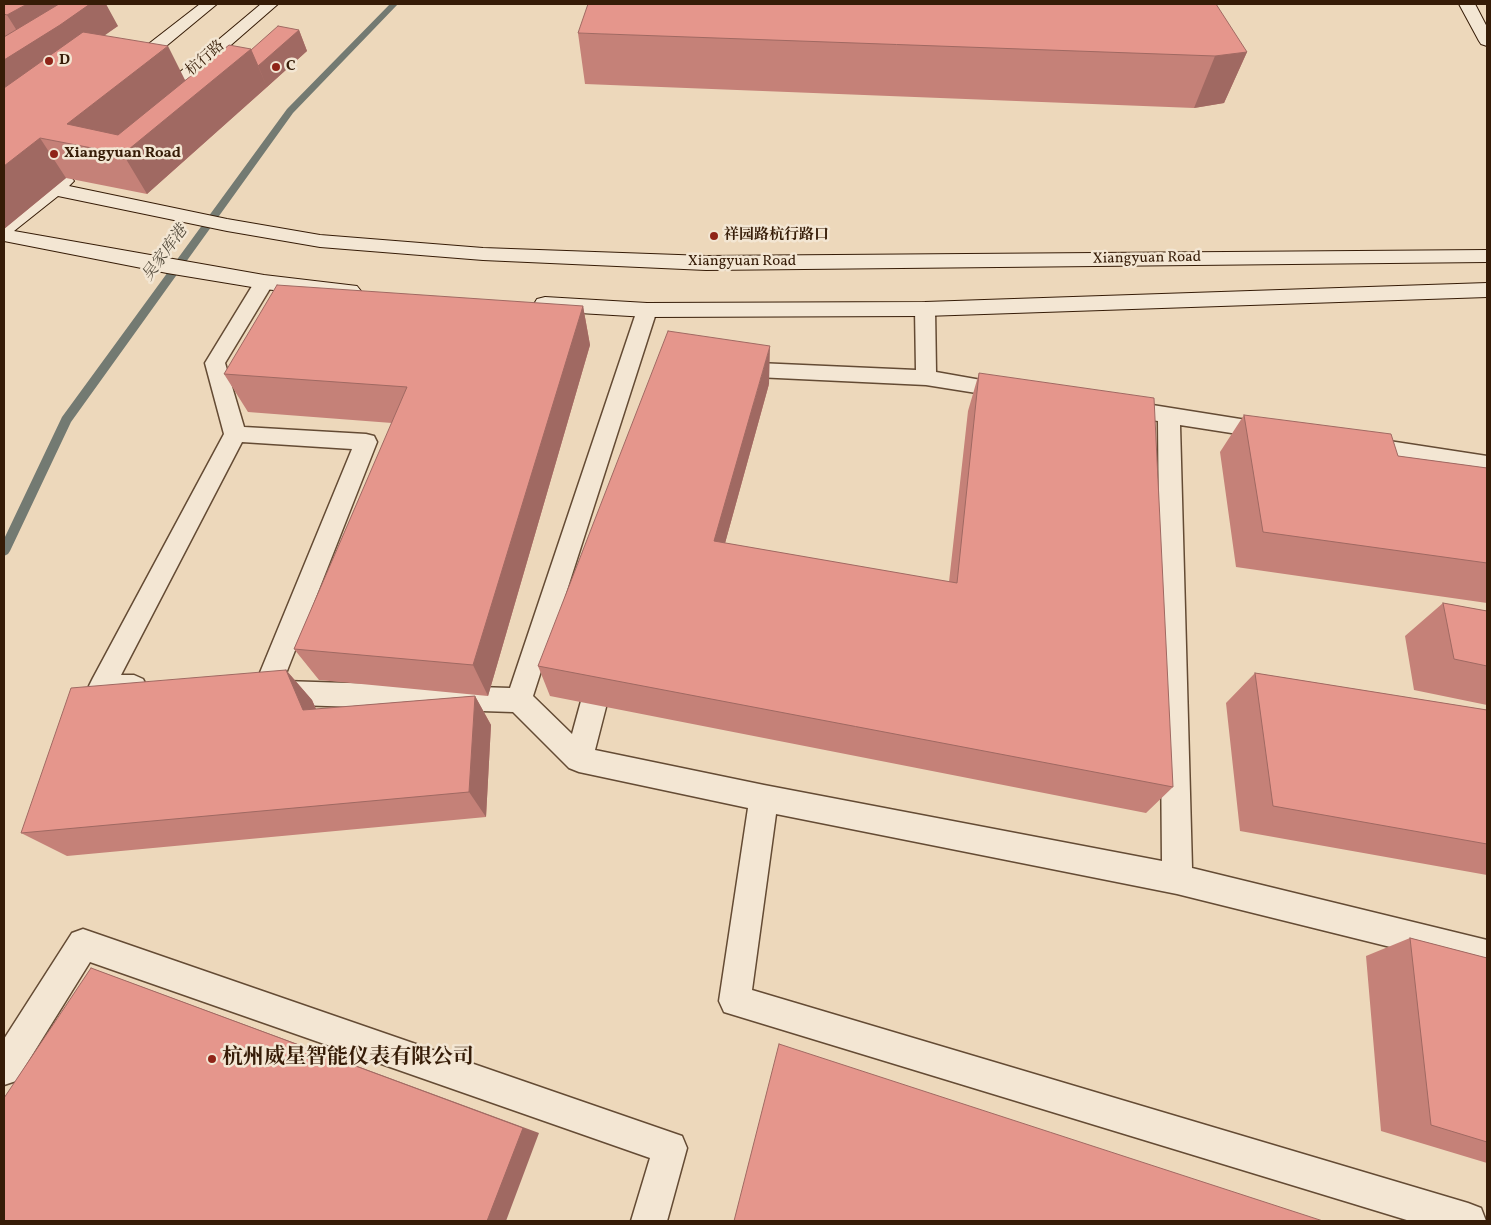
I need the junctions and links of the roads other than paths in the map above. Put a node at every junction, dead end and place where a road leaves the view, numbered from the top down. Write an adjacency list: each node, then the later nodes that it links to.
1 (209, 4): 5 (main road)
2 (270, 4): 6 (main road, 杭行路)
3 (1467, 4): 4 (main road)
4 (1487, 41)
5 (119, 76)
6 (144, 112)
7 (78, 168): 9 (main road)
8 (4, 176): 9 (main road, Xiangyuan Road)
9 (54, 189): 10 (main road); 12 (main road, Xiangyuan Road)
10 (4, 229)
11 (4, 235): 13 (main road)
12 (1487, 256)
13 (264, 282): 15 (main road); 24 (lane)
14 (1487, 290): 17 (main road)
15 (370, 293)
16 (528, 303): 18 (main road)
17 (925, 309): 18 (main road); 20 (lane)
18 (647, 310): 30 (lane)
19 (712, 368): 20 (lane)
20 (926, 378): 21 (lane)
21 (1023, 393)
22 (1101, 405): 23 (lane)
23 (1169, 416): 25 (lane); 33 (lane)
24 (235, 434): 29 (lane); 30 (lane)
25 (1294, 435)
26 (1343, 442): 27 (lane)
27 (1487, 464)
28 (607, 654): 31 (lane)
29 (159, 688)
30 (519, 700): 31 (lane)
31 (579, 759): 32 (lane)
32 (764, 798): 33 (lane); 37 (lane)
33 (1176, 879): 34 (lane)
34 (1487, 956)
35 (4, 1069): 36 (lane)
36 (649, 1221)
37 (1468, 1221)

